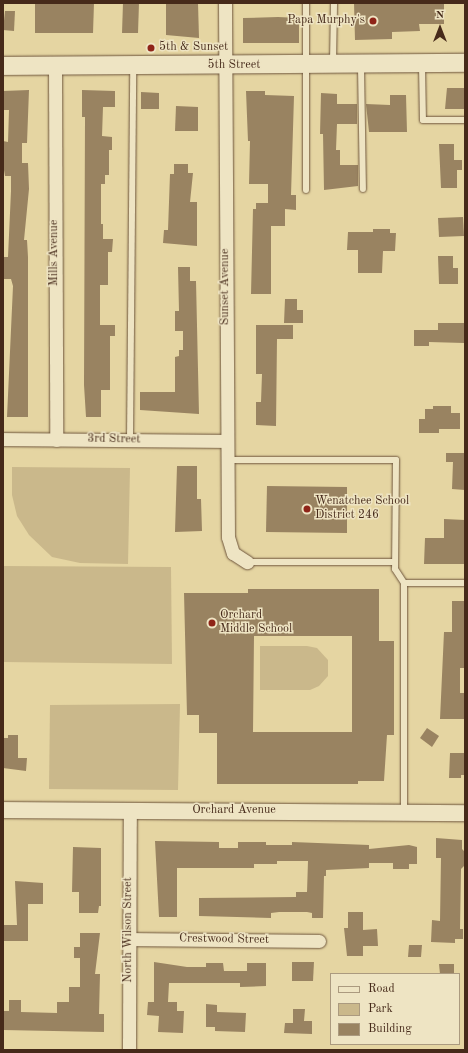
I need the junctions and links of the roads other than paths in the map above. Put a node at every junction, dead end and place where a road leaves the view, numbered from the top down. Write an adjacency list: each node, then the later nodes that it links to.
1 (225, 3): 9 (street, Sunset Avenue)
2 (306, 3): 10 (lane)
3 (334, 3): 11 (lane)
4 (422, 64): 5 (main road, 5th Street); 12 (main road, 5th Street); 13 (lane)
5 (465, 64)
6 (3, 66): 7 (main road, 5th Street)
7 (55, 66): 8 (main road, 5th Street); 17 (street, Mills Avenue)
8 (132, 66): 9 (main road, 5th Street); 18 (lane)
9 (226, 66): 10 (main road, 5th Street); 19 (street, Sunset Avenue)
10 (306, 66): 11 (main road, 5th Street); 15 (lane)
11 (332, 66): 12 (main road, 5th Street)
12 (361, 66): 14 (lane)
13 (465, 120)
14 (362, 189)
15 (306, 190)
16 (3, 439): 17 (street, 3rd Street)
17 (56, 440): 18 (street, 3rd Street)
18 (130, 441): 19 (street, 3rd Street)
19 (226, 441): 20 (street, Sunset Avenue)
20 (226, 460): 21 (street, Sunset Avenue); 22 (lane)
21 (247, 562): 22 (lane)
22 (395, 562): 23 (lane)
23 (404, 583): 24 (lane); 27 (lane)
24 (465, 583)
25 (3, 810): 26 (street, Orchard Avenue)
26 (130, 811): 27 (street, Orchard Avenue); 29 (street, North Wilson Street)
27 (404, 813): 28 (street, Orchard Avenue)
28 (465, 813)
29 (130, 939): 30 (street, Crestwood Street); 31 (street, North Wilson Street)
30 (319, 941)
31 (129, 1050)

